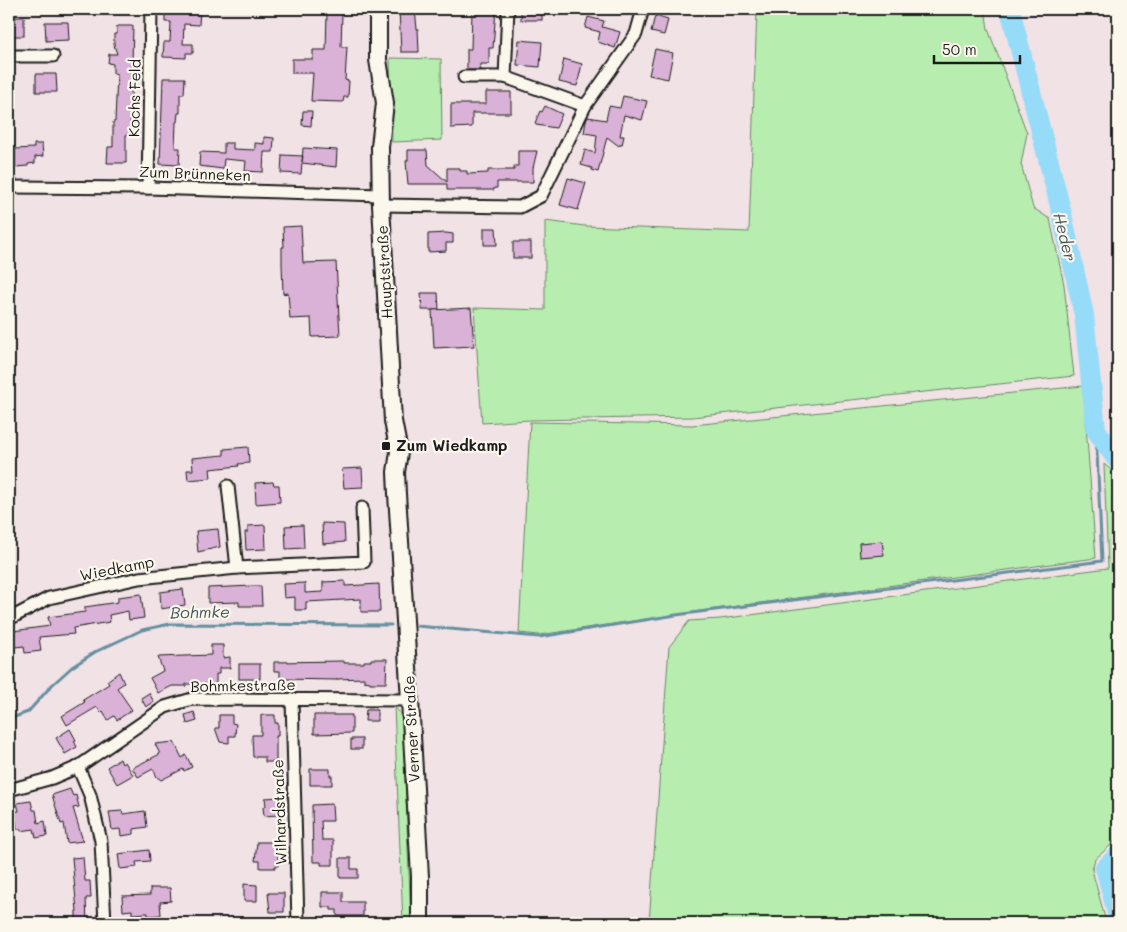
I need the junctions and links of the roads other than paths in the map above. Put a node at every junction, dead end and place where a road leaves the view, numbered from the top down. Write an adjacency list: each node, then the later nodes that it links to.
1 (151, 9): 11 (street, Kochs Feld)
2 (378, 9): 12 (main road, Hauptstraße)
3 (508, 9): 8 (street)
4 (643, 9): 9 (street, Zum Brünneken)
5 (9, 56): 6 (street)
6 (53, 56)
7 (464, 77): 8 (street)
8 (505, 77): 9 (street)
9 (585, 106): 12 (street, Zum Brünneken)
10 (9, 187): 11 (street, Zum Brünneken)
11 (148, 188): 12 (street, Zum Brünneken)
12 (381, 200): 15 (main road, Hauptstraße)
13 (228, 486): 16 (street)
14 (362, 508): 16 (street, Wiedkamp)
15 (400, 536): 19 (main road, Verner Straße)
16 (237, 568): 17 (street, Wiedkamp)
17 (9, 619)
18 (292, 699): 19 (street, Bohmkestraße); 20 (street, Bohmkestraße); 23 (street, Wilhardstraße)
19 (410, 700): 24 (main road, Verner Straße)
20 (78, 767): 21 (street, Bohmkestraße); 22 (street)
21 (9, 790)
22 (105, 923)
23 (298, 923)
24 (420, 923)

